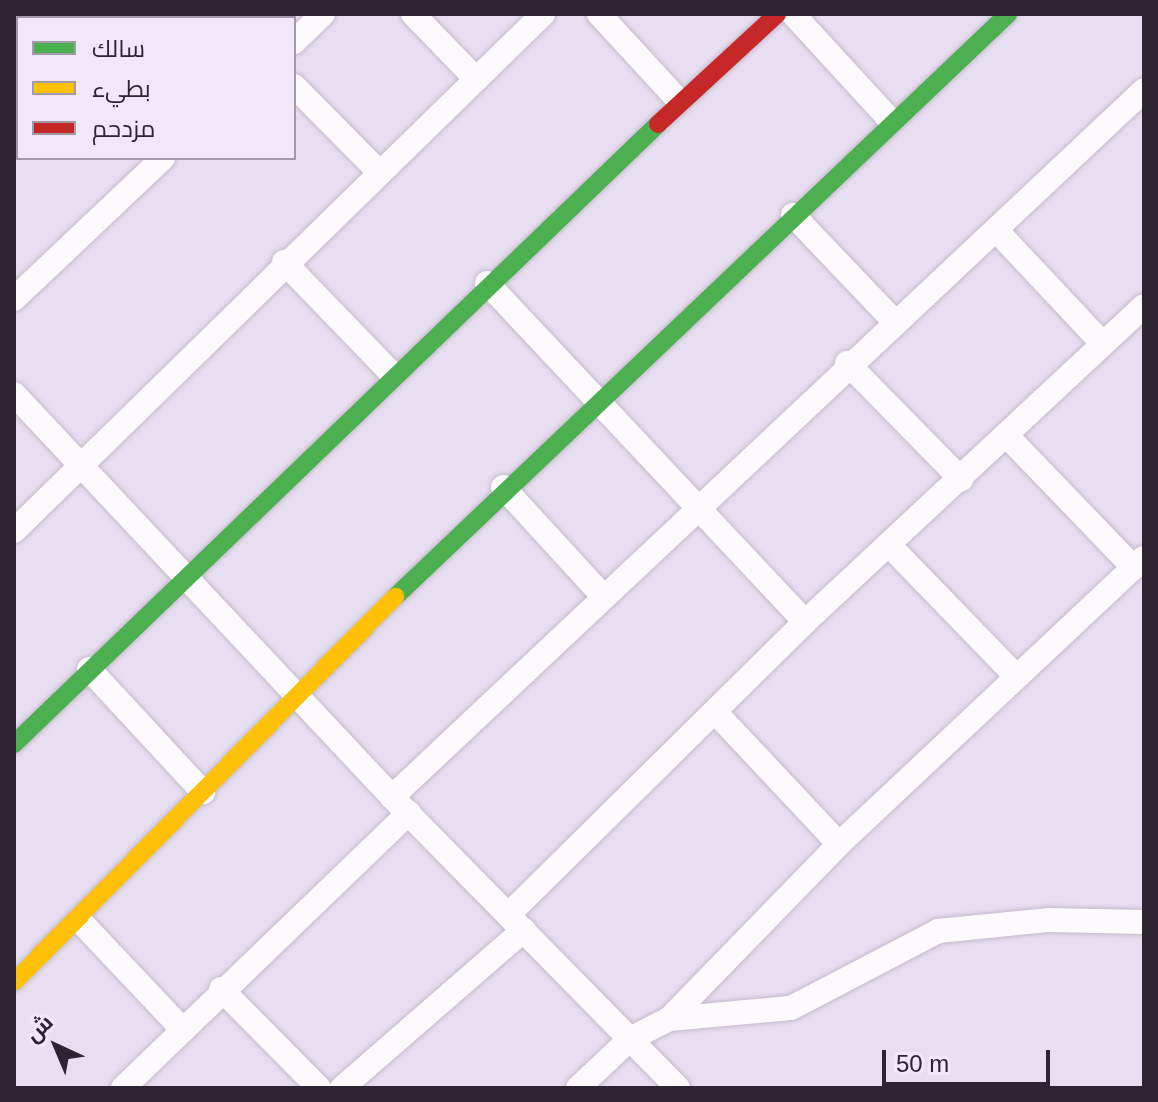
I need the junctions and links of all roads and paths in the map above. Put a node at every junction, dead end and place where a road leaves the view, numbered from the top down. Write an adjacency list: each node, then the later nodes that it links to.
1 (323, 14): 8 (street)
2 (413, 14): 9 (street)
3 (543, 14): 9 (street)
4 (599, 14): 12 (street)
5 (777, 14): 12 (street)
6 (793, 14): 13 (street)
7 (1008, 14): 13 (street)
8 (296, 40)
9 (476, 79): 15 (street)
10 (296, 88): 15 (street)
11 (1144, 90): 17 (street)
12 (679, 101): 19 (street)
13 (891, 121): 16 (street)
14 (161, 160): 20 (street)
15 (377, 170): 18 (street)
16 (793, 215): 22 (street); 27 (street)
17 (996, 230): 22 (street); 23 (street)
18 (284, 262): 25 (street); 29 (street)
19 (487, 283): 25 (street); 27 (street)
20 (14, 299)
21 (1144, 306): 23 (street)
22 (895, 322): 24 (street)
23 (1102, 343): 28 (street)
24 (847, 363): 30 (street); 32 (street)
25 (392, 374): 36 (street)
26 (14, 394): 29 (street)
27 (593, 400): 31 (street); 32 (street)
28 (1007, 436): 30 (street); 35 (street)
29 (82, 467): 33 (street); 36 (street)
30 (961, 479): 34 (street)
31 (503, 487): 37 (street); 41 (street)
32 (693, 509): 37 (street); 38 (street)
33 (14, 531)
34 (890, 546): 38 (street); 40 (street)
35 (1139, 563): 40 (street)
36 (184, 576): 39 (street); 41 (street)
37 (601, 594): 45 (street)
38 (805, 622): 42 (street)
39 (89, 669): 43 (street); 44 (street)
40 (1017, 677): 46 (street)
41 (297, 694): 44 (street); 45 (street)
42 (717, 714): 46 (street); 48 (street)
43 (14, 744)
44 (203, 792): 47 (street)
45 (400, 805): 48 (street); 51 (street)
46 (839, 844): 52 (street)
47 (80, 921): 50 (street); 53 (street)
48 (516, 922): 54 (street); 57 (street)
49 (1144, 922): 52 (street)
50 (14, 982)
51 (221, 989): 53 (street); 56 (street)
52 (669, 1019): 54 (street)
53 (183, 1030): 55 (street)
54 (630, 1039): 58 (street); 59 (street)
55 (123, 1088)
56 (319, 1088)
57 (342, 1088)
58 (578, 1088)
59 (678, 1088)

